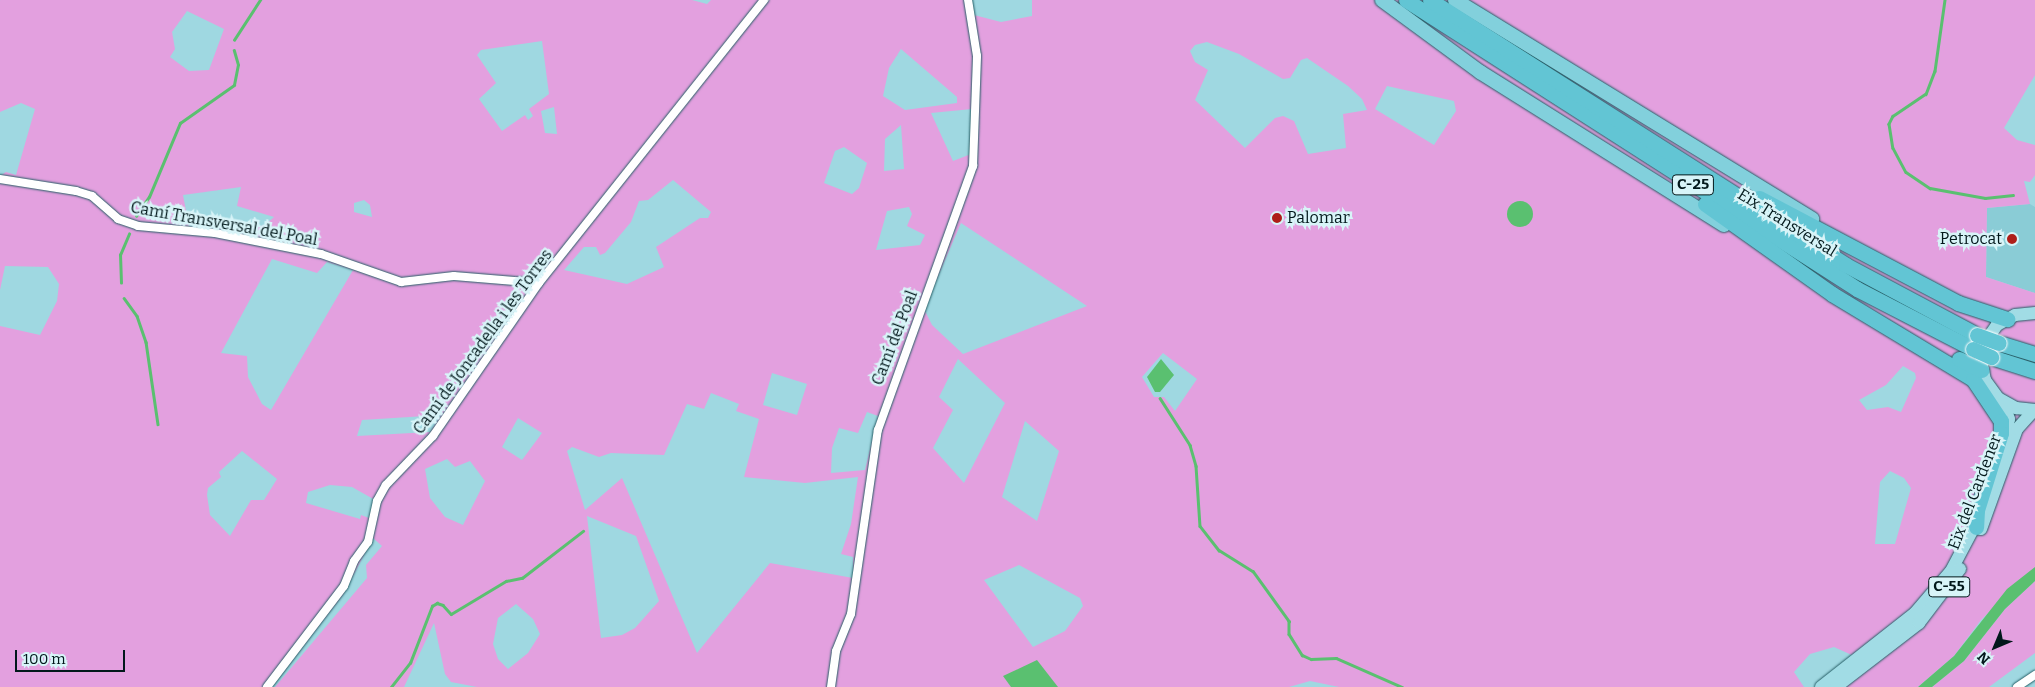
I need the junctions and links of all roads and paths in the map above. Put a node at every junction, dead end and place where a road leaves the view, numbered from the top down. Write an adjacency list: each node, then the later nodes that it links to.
1 (764, 0): 11 (street, Camí de Joncadella i les Torres)
2 (968, 0): 26 (street, Camí del Poal)
3 (1382, 0): 12 (highway)
4 (1406, 0): 7 (highway, Eix Transversal / C-25)
5 (1430, 0): 8 (highway, Eix Transversal / C-25)
6 (1456, 0): 10 (highway)
7 (1591, 121): 12 (highway); 16 (highway, Eix Transversal / C-25)
8 (1688, 163): 10 (highway); 16 (highway, Eix Transversal / C-25)
9 (0, 179): 11 (street, Camí Transversal del Poal)
10 (1849, 242): 14 (highway)
11 (539, 283): 25 (street, Camí de Joncadella i les Torres)
12 (1832, 294): 15 (highway)
13 (2035, 313): 14 (main road)
14 (2007, 318): 18 (main road)
15 (1913, 342): 18 (highway); 22 (highway)
16 (1975, 342): 17 (highway, Eix Transversal / C-25, bridge); 19 (highway, Eix Transversal / C-25, bridge)
17 (2035, 354)
18 (1982, 370): 20 (main road)
19 (2035, 371)
20 (2004, 402): 21 (main road, C-55); 22 (main road, Eix del Cardener / C-55)
21 (2035, 410): 29 (main road, Eix del Cardener / C-55)
22 (1976, 527): 23 (main road, Eix del Cardener / C-55)
23 (1852, 664): 27 (main road, Eix del Cardener / C-55); 28 (main road, Eix del Cardener / C-55)
24 (2035, 675): 30 (street)
25 (267, 687)
26 (831, 687)
27 (1821, 687)
28 (1829, 687)
29 (1836, 687)
30 (2017, 687)

